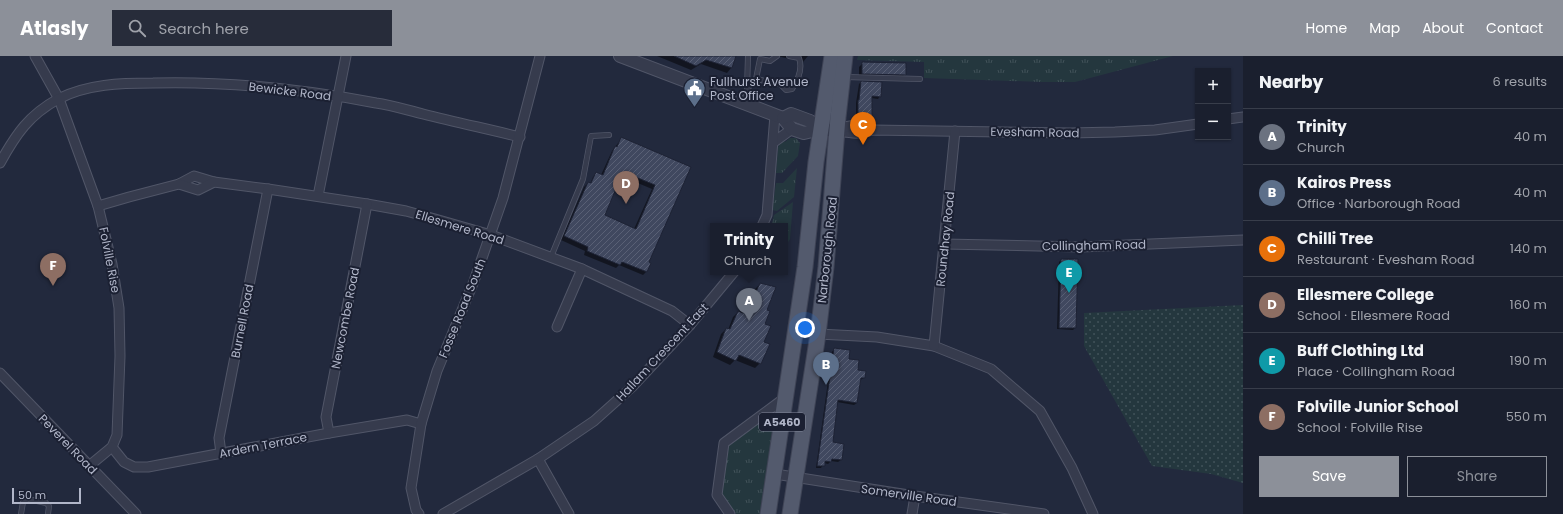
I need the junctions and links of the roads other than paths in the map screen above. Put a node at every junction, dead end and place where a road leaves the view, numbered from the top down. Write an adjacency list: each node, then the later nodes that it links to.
1 (35, 56): 16 (street, Folville Rise)
2 (346, 56): 15 (street)
3 (540, 56): 27 (street, Fosse Road South)
4 (620, 56): 10 (street)
5 (748, 56): 14 (lane)
6 (777, 56): 12 (lane)
7 (789, 56): 12 (lane)
8 (832, 56): 23 (main road, Narborough Road / A5460)
9 (845, 56): 11 (main road, Narborough Road / A5460)
10 (639, 59): 17 (street)
11 (843, 77): 13 (lane); 24 (main road, Narborough Road / A5460)
12 (756, 79): 14 (lane)
13 (920, 79)
14 (747, 89): 17 (lane)
15 (338, 97): 16 (street, Bewicke Road); 27 (street, Bewicke Road); 31 (street)
16 (59, 99): 29 (street, Bewicke Road); 33 (street, Folville Rise)
17 (744, 103): 18 (street)
18 (779, 117): 22 (street); 23 (street); 28 (street)
19 (1243, 117): 20 (street)
20 (1231, 119)
21 (1195, 124): 25 (street, Evesham Road)
22 (792, 128): 23 (street); 28 (street)
23 (821, 129): 24 (street); 46 (main road, Narborough Road / A5460)
24 (837, 131): 25 (street, Evesham Road); 43 (main road, Narborough Road / A5460)
25 (955, 131): 37 (street, Roundhay Road)
26 (609, 135): 38 (lane)
27 (520, 137): 35 (street, Fosse Road South)
28 (774, 142): 34 (street)
29 (0, 163)
30 (268, 189): 31 (street, Ellesmere Road); 33 (street, Ellesmere Road); 50 (street, Burnell Road)
31 (318, 196): 32 (street, Ellesmere Road)
32 (367, 204): 35 (street, Ellesmere Road); 48 (street, Newcombe Road)
33 (98, 206): 49 (street, Folville Rise)
34 (763, 223)
35 (491, 235): 38 (street, Ellesmere Road); 47 (street, Fosse Road South)
36 (1243, 240): 37 (street, Collingham Road)
37 (944, 244): 44 (street, Roundhay Road)
38 (550, 257): 39 (street, Ellesmere Road)
39 (582, 269): 41 (street, Ellesmere Road); 42 (street)
40 (732, 275): 41 (street, Hallam Crescent East)
41 (690, 325): 51 (street, Hallam Crescent East)
42 (558, 327)
43 (818, 334): 44 (street); 54 (main road, Narborough Road / A5460)
44 (934, 346): 67 (street)
45 (0, 373): 52 (street, Peverel Road)
46 (786, 397): 53 (main road, Narborough Road / A5460); 62 (street)
47 (421, 424): 48 (street, Ardern Terrace); 59 (street, Fosse Road South)
48 (329, 433): 50 (street, Ardern Terrace)
49 (112, 448): 50 (street, Ardern Terrace); 52 (street)
50 (221, 453)
51 (538, 459): 60 (street, Hallam Crescent East); 61 (street)
52 (88, 466): 58 (street, Peverel Road)
53 (774, 474): 54 (street, Somerville Road); 63 (main road, Narborough Road / A5460)
54 (795, 477): 55 (street, Somerville Road); 64 (main road, Narborough Road / A5460)
55 (915, 496): 65 (street); 66 (street, Somerville Road)
56 (21, 514): 57 (lane)
57 (48, 514)
58 (136, 514)
59 (419, 514)
60 (443, 514)
61 (569, 514)
62 (730, 514)
63 (768, 514)
64 (790, 514)
65 (912, 514)
66 (1044, 514)
67 (1093, 514)

